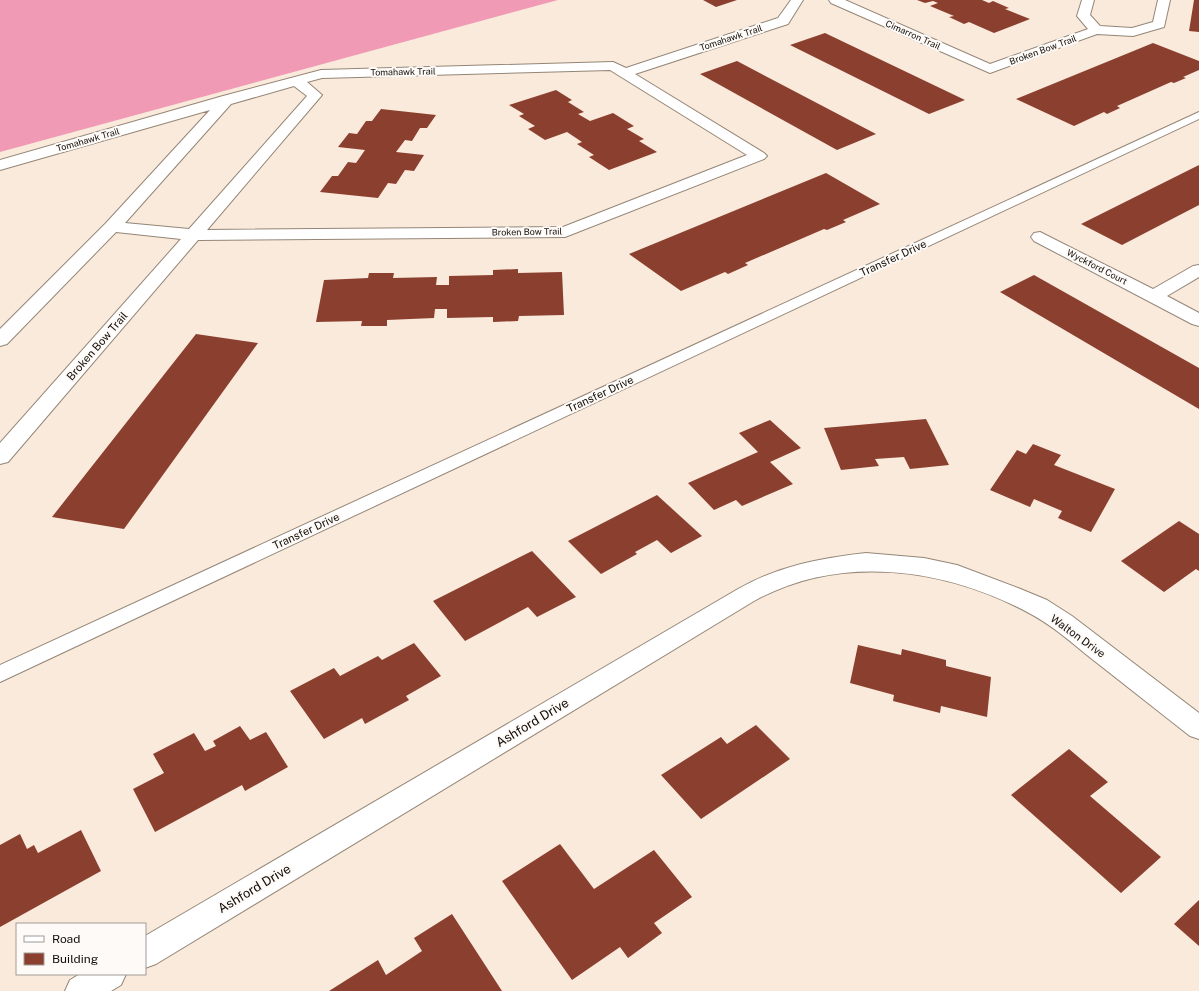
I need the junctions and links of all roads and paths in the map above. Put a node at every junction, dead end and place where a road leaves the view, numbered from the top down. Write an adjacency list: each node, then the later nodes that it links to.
1 (797, 0): 7 (street, Tomahawk Trail)
2 (836, 0): 6 (street, Cimarron Trail)
3 (1088, 0): 5 (street)
4 (1164, 0): 5 (street, Broken Bow Trail)
5 (1096, 30): 6 (street, Broken Bow Trail)
6 (990, 69)
7 (624, 73): 8 (street, Tomahawk Trail); 13 (street, Broken Bow Trail)
8 (296, 81): 9 (street, Tomahawk Trail); 13 (street, Broken Bow Trail)
9 (228, 100): 11 (street, Tomahawk Trail); 12 (street)
10 (1199, 115): 21 (lane, Transfer Drive)
11 (0, 165)
12 (112, 227): 13 (street, Broken Bow Trail); 18 (street)
13 (194, 235): 19 (street, Broken Bow Trail)
14 (1040, 237): 16 (street, Wyckford Court)
15 (1199, 270): 16 (street)
16 (1153, 296): 17 (street, Wyckford Court)
17 (1199, 320)
18 (0, 340)
19 (0, 457)
20 (942, 571): 22 (street, Walton Drive); 23 (street, Ashford Drive)
21 (0, 674)
22 (1199, 728)
23 (146, 952)
24 (108, 975): 25 (street)
25 (81, 991)

